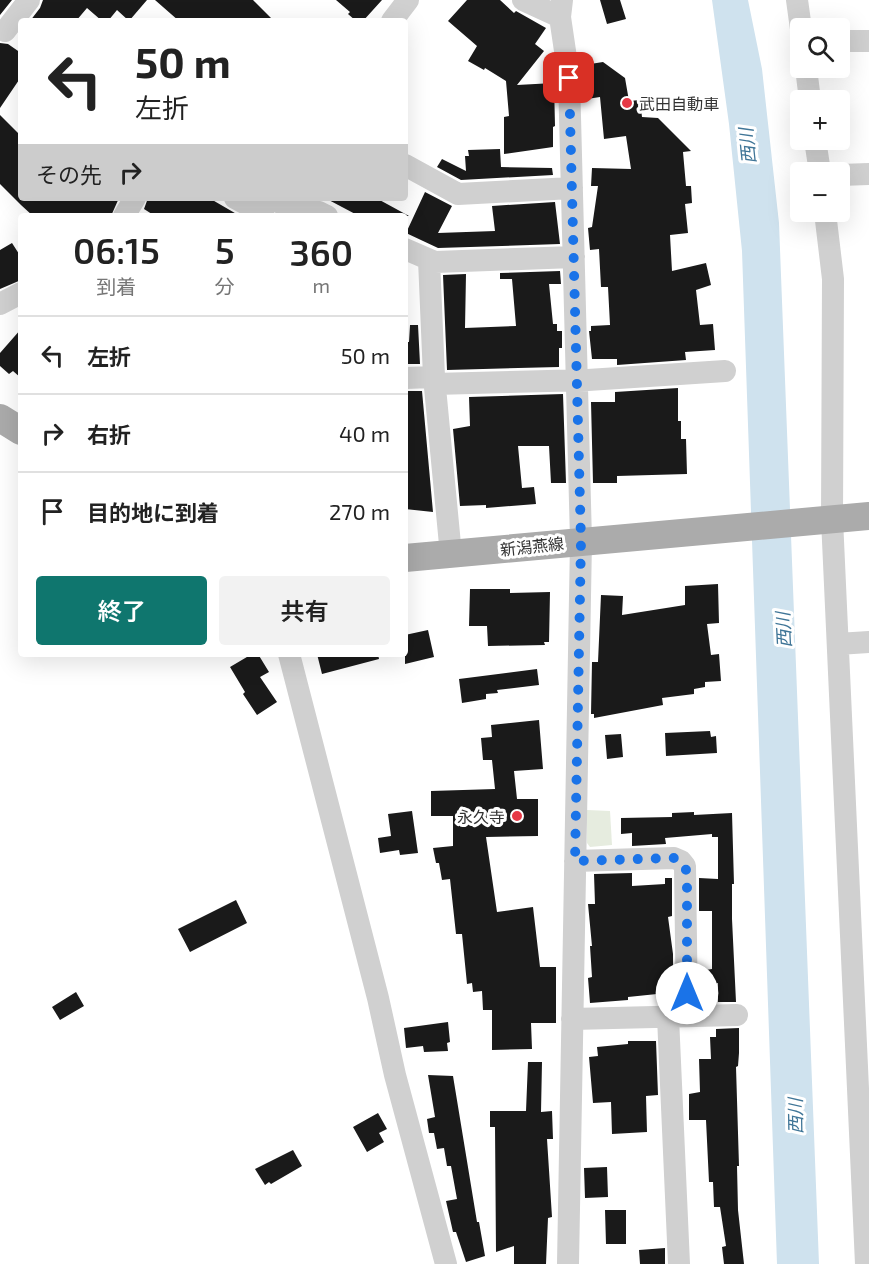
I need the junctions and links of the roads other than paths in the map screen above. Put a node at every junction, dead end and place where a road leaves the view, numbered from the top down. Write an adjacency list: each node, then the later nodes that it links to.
1 (29, 0): 6 (street)
2 (408, 0): 7 (street)
3 (523, 0): 5 (street)
4 (797, 0): 8 (street)
5 (561, 8): 16 (street)
6 (18, 18)
7 (394, 18)
8 (799, 18)
9 (18, 19): 10 (street)
10 (9, 34)
11 (850, 41): 12 (street)
12 (869, 41)
13 (408, 167): 16 (street)
14 (869, 174): 15 (street)
15 (850, 175)
16 (572, 188): 22 (street)
17 (247, 201): 18 (street)
18 (267, 206): 19 (street)
19 (321, 213)
20 (826, 222): 33 (street)
21 (408, 250): 23 (street)
22 (574, 256): 23 (street); 28 (street)
23 (429, 260): 29 (street)
24 (18, 295): 25 (street)
25 (0, 304)
26 (725, 371): 28 (street)
27 (408, 378): 29 (street)
28 (577, 379): 29 (street); 34 (street)
29 (434, 380): 35 (street)
30 (0, 418): 31 (main road)
31 (18, 429)
32 (869, 516): 33 (main road)
33 (827, 519): 34 (main road, 新潟燕線); 38 (street)
34 (581, 541): 35 (main road, 新潟燕線); 40 (street)
35 (451, 555): 36 (main road, 新潟燕線)
36 (408, 558)
37 (869, 642): 38 (street)
38 (838, 644): 41 (street)
39 (290, 657): 45 (street)
40 (575, 861): 43 (street); 44 (street)
41 (859, 890): 48 (street)
42 (737, 1016): 43 (street)
43 (677, 1017): 44 (street); 47 (street)
44 (572, 1019): 46 (street)
45 (446, 1264)
46 (568, 1264)
47 (679, 1264)
48 (866, 1264)

